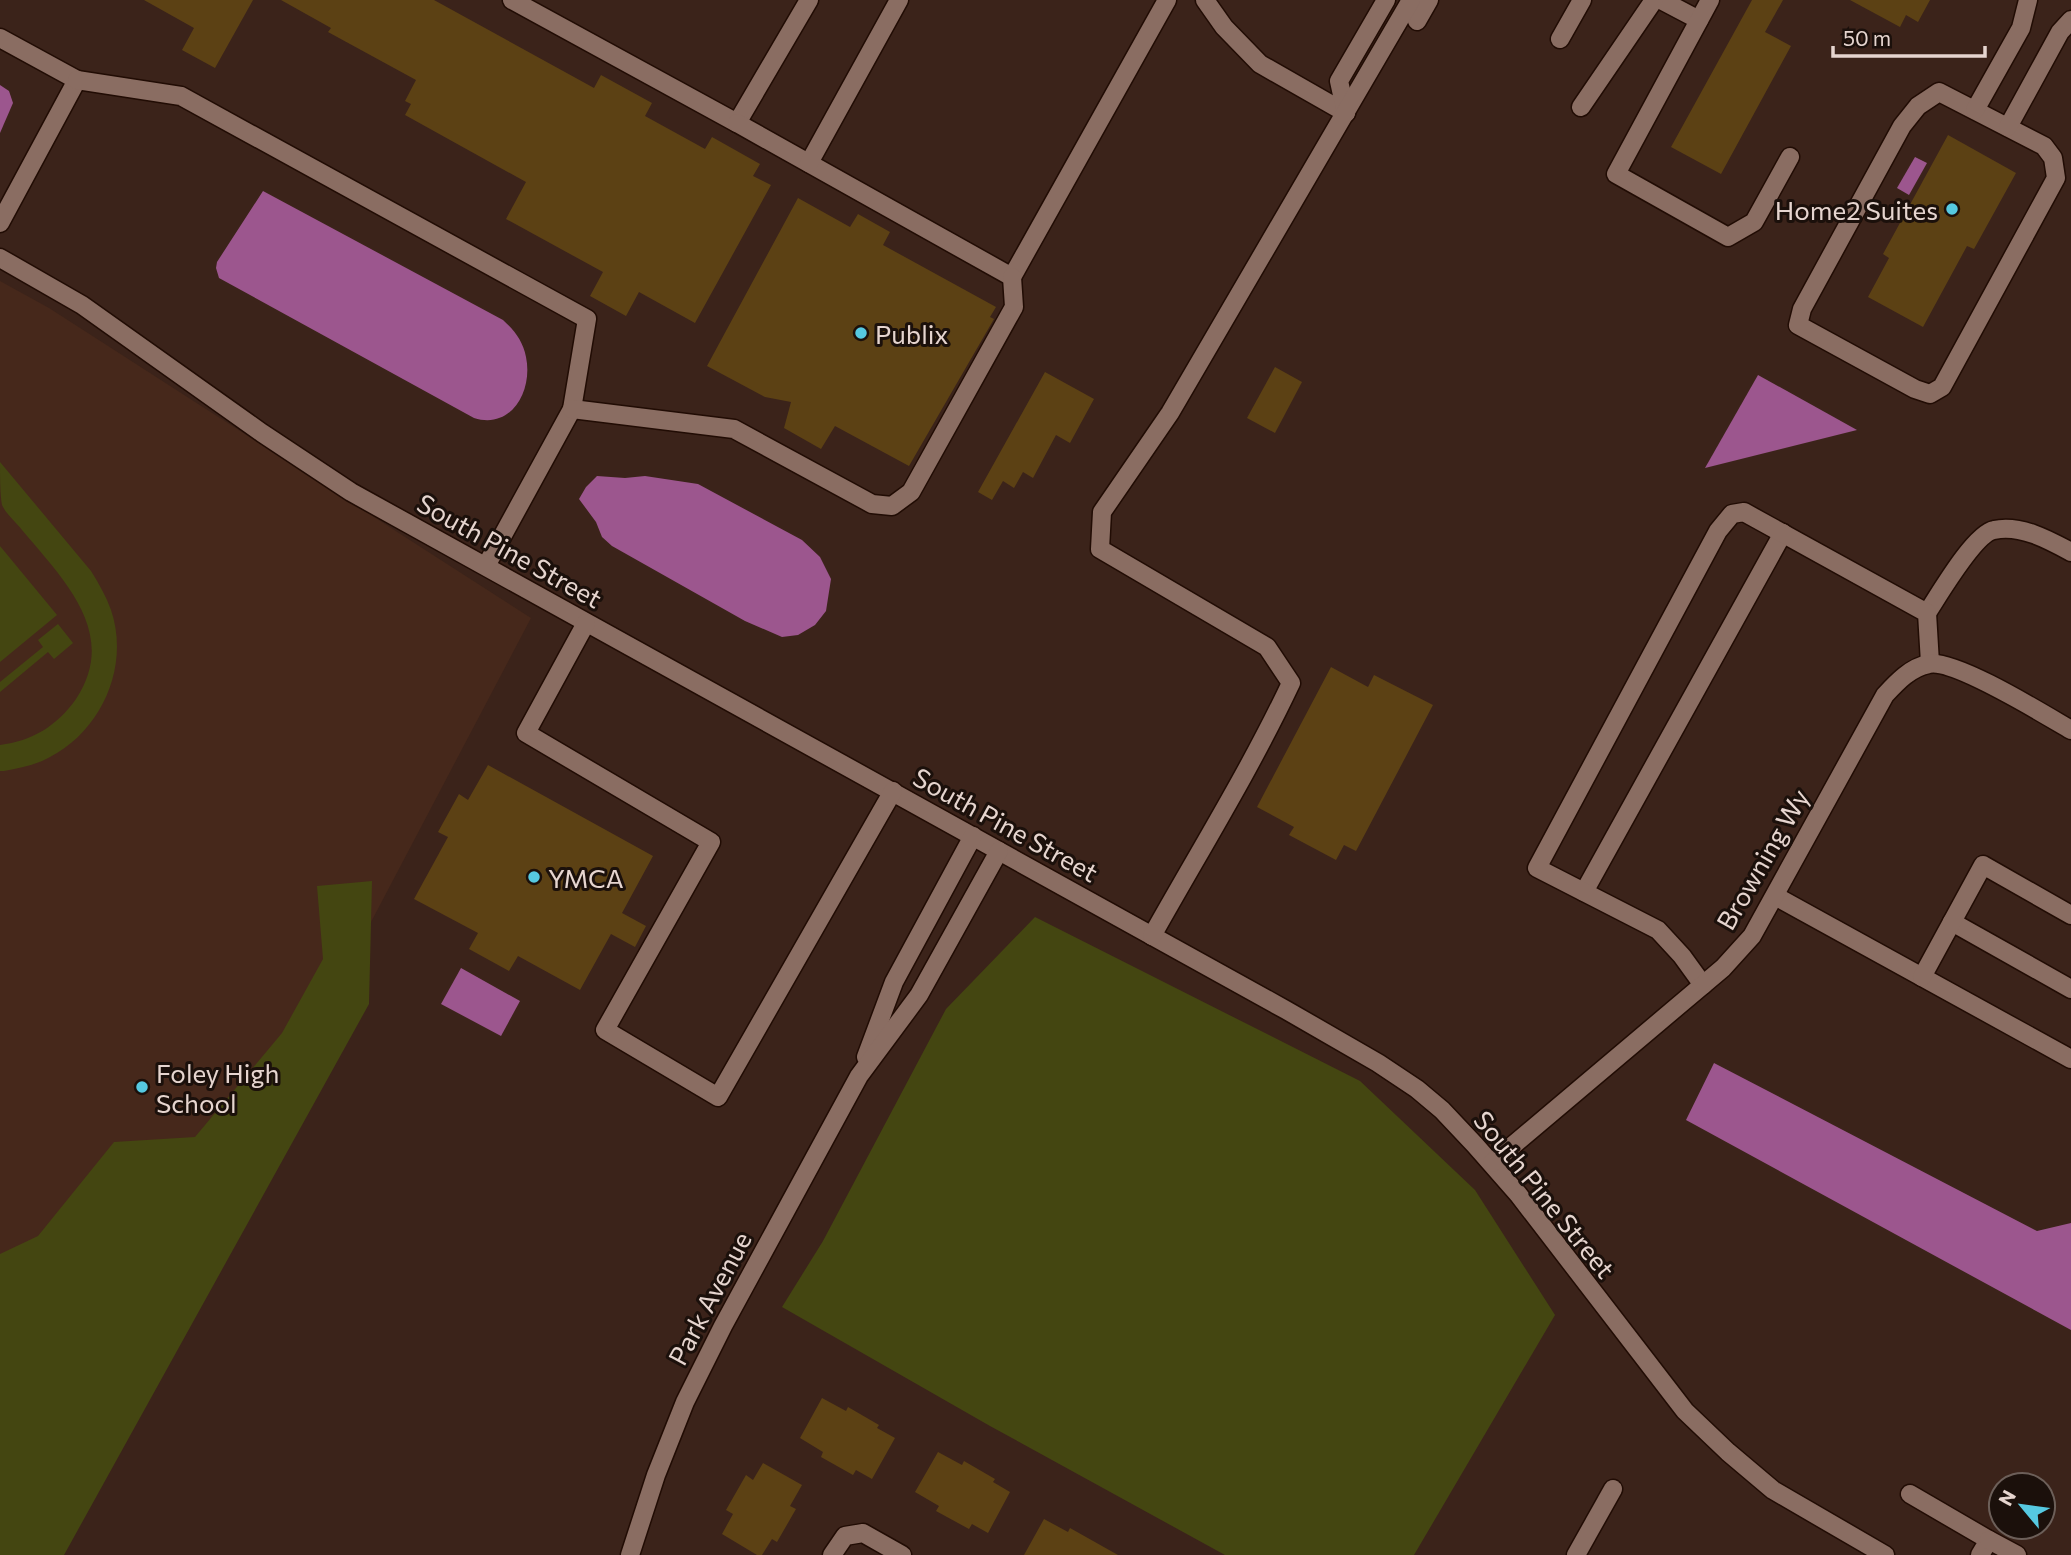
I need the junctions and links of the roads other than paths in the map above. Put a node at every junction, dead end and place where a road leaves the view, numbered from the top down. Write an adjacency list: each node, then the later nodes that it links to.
1 (512, 0): 23 (street)
2 (809, 0): 23 (street)
3 (899, 0): 26 (street)
4 (1167, 0): 29 (street)
5 (1386, 0): 22 (street)
6 (1411, 0): 22 (street)
7 (1429, 0): 16 (street)
8 (1582, 0): 18 (street)
9 (1654, 0): 20 (street)
10 (1661, 0): 14 (street)
11 (1710, 0): 14 (street)
12 (2028, 0): 21 (street)
13 (1207, 1): 22 (street)
14 (1699, 20): 25 (street)
15 (2071, 20): 24 (street)
16 (1418, 21)
17 (0, 38): 19 (street)
18 (1560, 40)
19 (78, 80): 27 (street); 30 (street)
20 (1581, 107)
21 (1975, 110): 24 (street); 24 (street)
22 (1346, 113): 45 (street)
23 (737, 123): 26 (street)
24 (2008, 127)
25 (1790, 157)
26 (809, 163): 29 (street)
27 (0, 223)
28 (0, 258): 33 (street, South Pine Street)
29 (1012, 277): 30 (street)
30 (572, 409): 33 (street)
31 (1783, 533): 34 (street); 41 (street); 41 (street)
32 (2071, 552): 34 (street)
33 (486, 566): 35 (street, South Pine Street)
34 (1927, 613): 36 (street)
35 (586, 623): 38 (street, South Pine Street); 38 (street)
36 (1930, 663): 37 (street); 42 (street, Browning Wy)
37 (2071, 730)
38 (893, 791): 39 (street, South Pine Street)
39 (973, 836): 40 (street, South Pine Street); 50 (street, Park Avenue)
40 (999, 851): 45 (street, South Pine Street); 50 (street, Park Avenue)
41 (1584, 892): 47 (street)
42 (1774, 895): 46 (street); 47 (street, Browning Wy)
43 (2071, 915): 44 (street)
44 (1952, 922): 46 (street); 48 (street)
45 (1152, 936): 51 (street, South Pine Street)
46 (1922, 977): 49 (street)
47 (1703, 985): 51 (street, Browning Wy)
48 (2071, 989)
49 (2071, 1059)
50 (859, 1076): 55 (street, Park Avenue)
51 (1492, 1163): 59 (street, South Pine Street)
52 (1613, 1489): 58 (street)
53 (1910, 1494): 54 (street)
54 (1985, 1547): 60 (street)
55 (630, 1555)
56 (832, 1555): 57 (street)
57 (902, 1555)
58 (1576, 1555)
59 (1885, 1555)
60 (2017, 1555)

